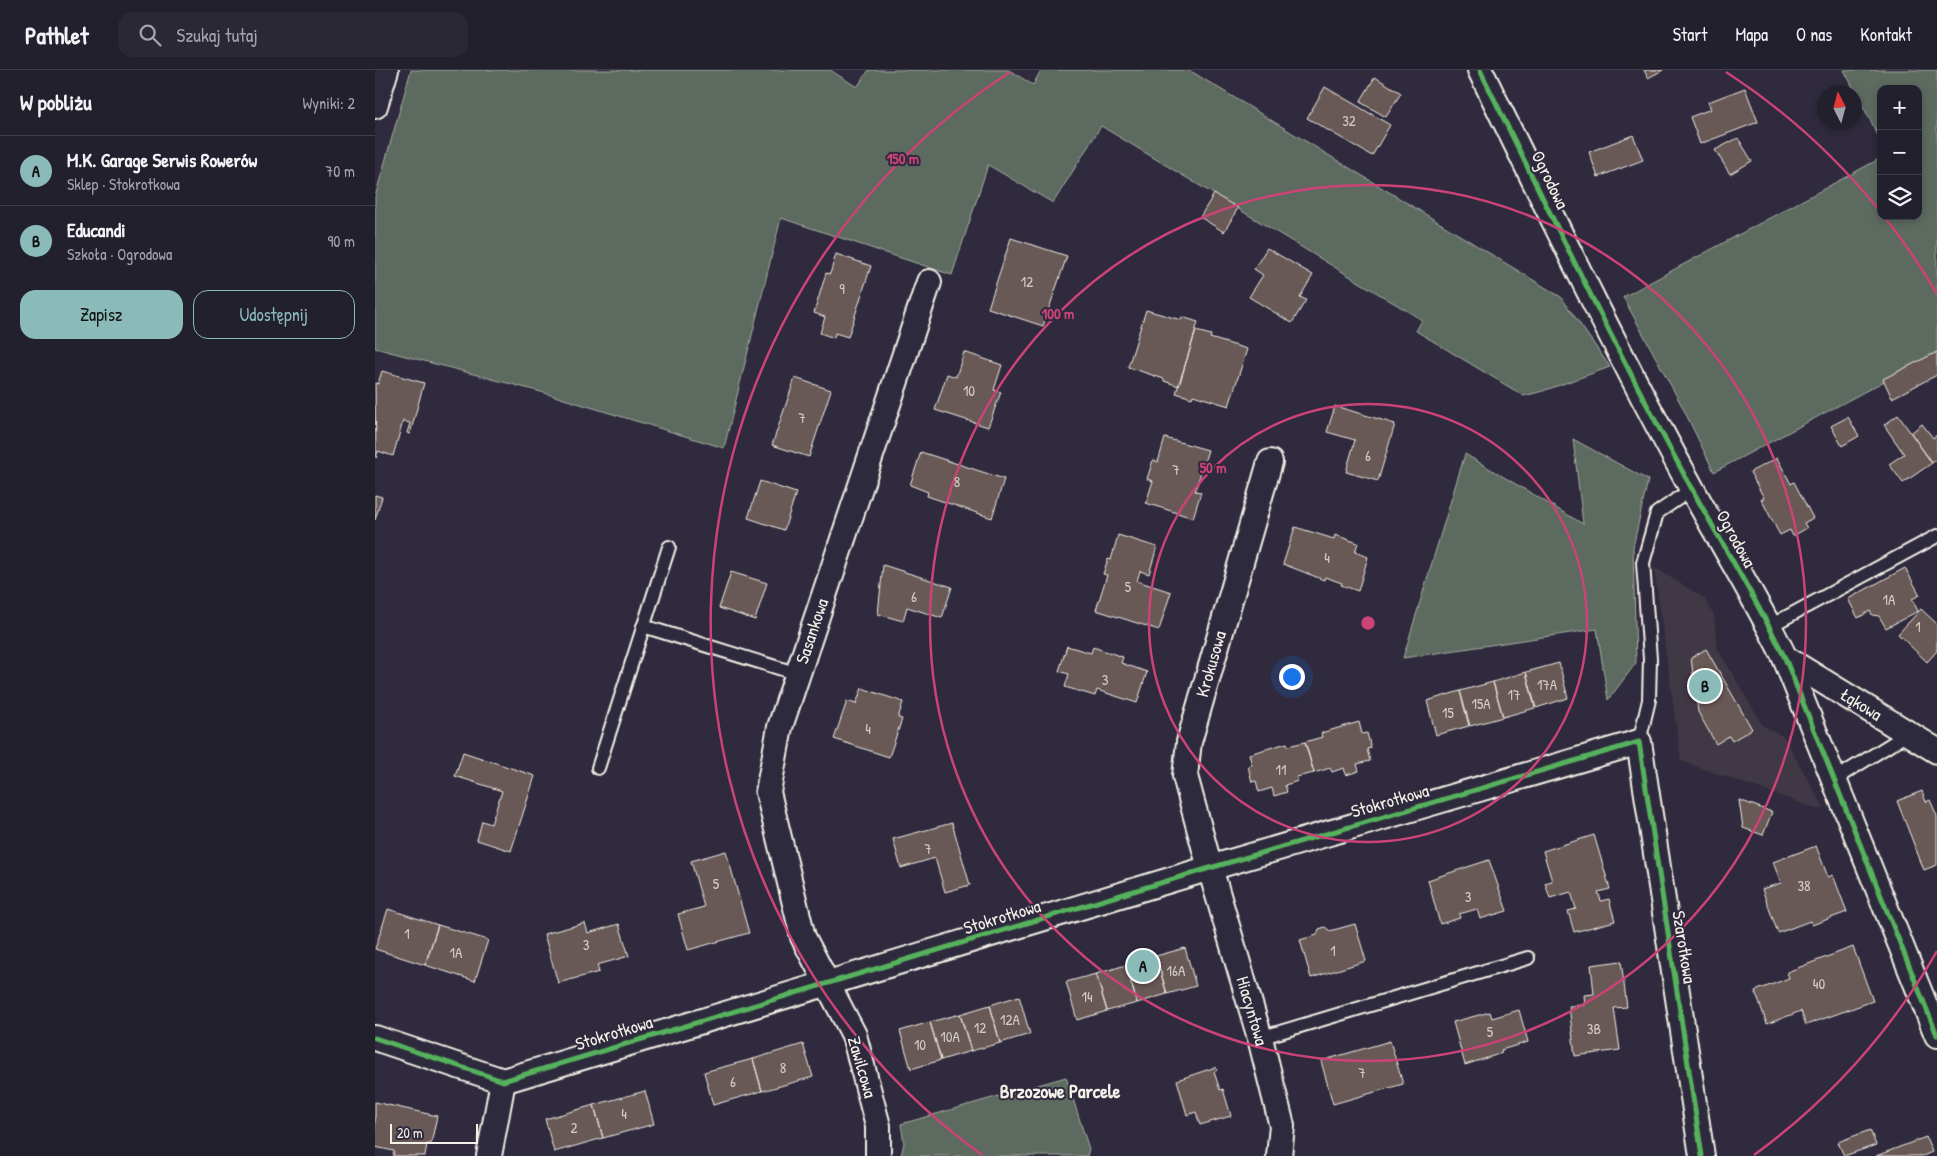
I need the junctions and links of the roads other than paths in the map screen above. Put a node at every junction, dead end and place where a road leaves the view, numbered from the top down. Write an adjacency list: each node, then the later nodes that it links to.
1 (386, 70): 3 (street)
2 (1480, 70): 6 (street, Ogrodowa)
3 (375, 106)
4 (929, 282): 12 (street, Sasankowa)
5 (1269, 462): 18 (street, Krokusowa)
6 (1692, 489): 10 (street, Ogrodowa); 14 (lane)
7 (1937, 536): 10 (lane)
8 (669, 547): 9 (lane)
9 (643, 626): 12 (lane); 16 (lane)
10 (1769, 626): 11 (street, Ogrodowa)
11 (1785, 658): 13 (street, Łąkowa); 17 (street, Ogrodowa)
12 (798, 674): 20 (street, Sasankowa)
13 (1909, 733): 15 (street, Łąkowa); 17 (lane)
14 (1639, 742): 18 (street, Stokrotkowa); 28 (street, Szarotkowa)
15 (1937, 750)
16 (598, 768)
17 (1835, 779): 21 (street, Ogrodowa)
18 (1210, 868): 20 (street, Stokrotkowa); 23 (street, Hiacyntowa)
19 (1527, 958): 23 (lane)
20 (826, 984): 24 (street, Stokrotkowa); 26 (street, Zawilcowa)
21 (1937, 1035)
22 (375, 1038): 24 (street)
23 (1260, 1038): 27 (street, Hiacyntowa)
24 (503, 1081): 25 (street)
25 (489, 1156)
26 (878, 1156)
27 (1279, 1156)
28 (1702, 1156)

